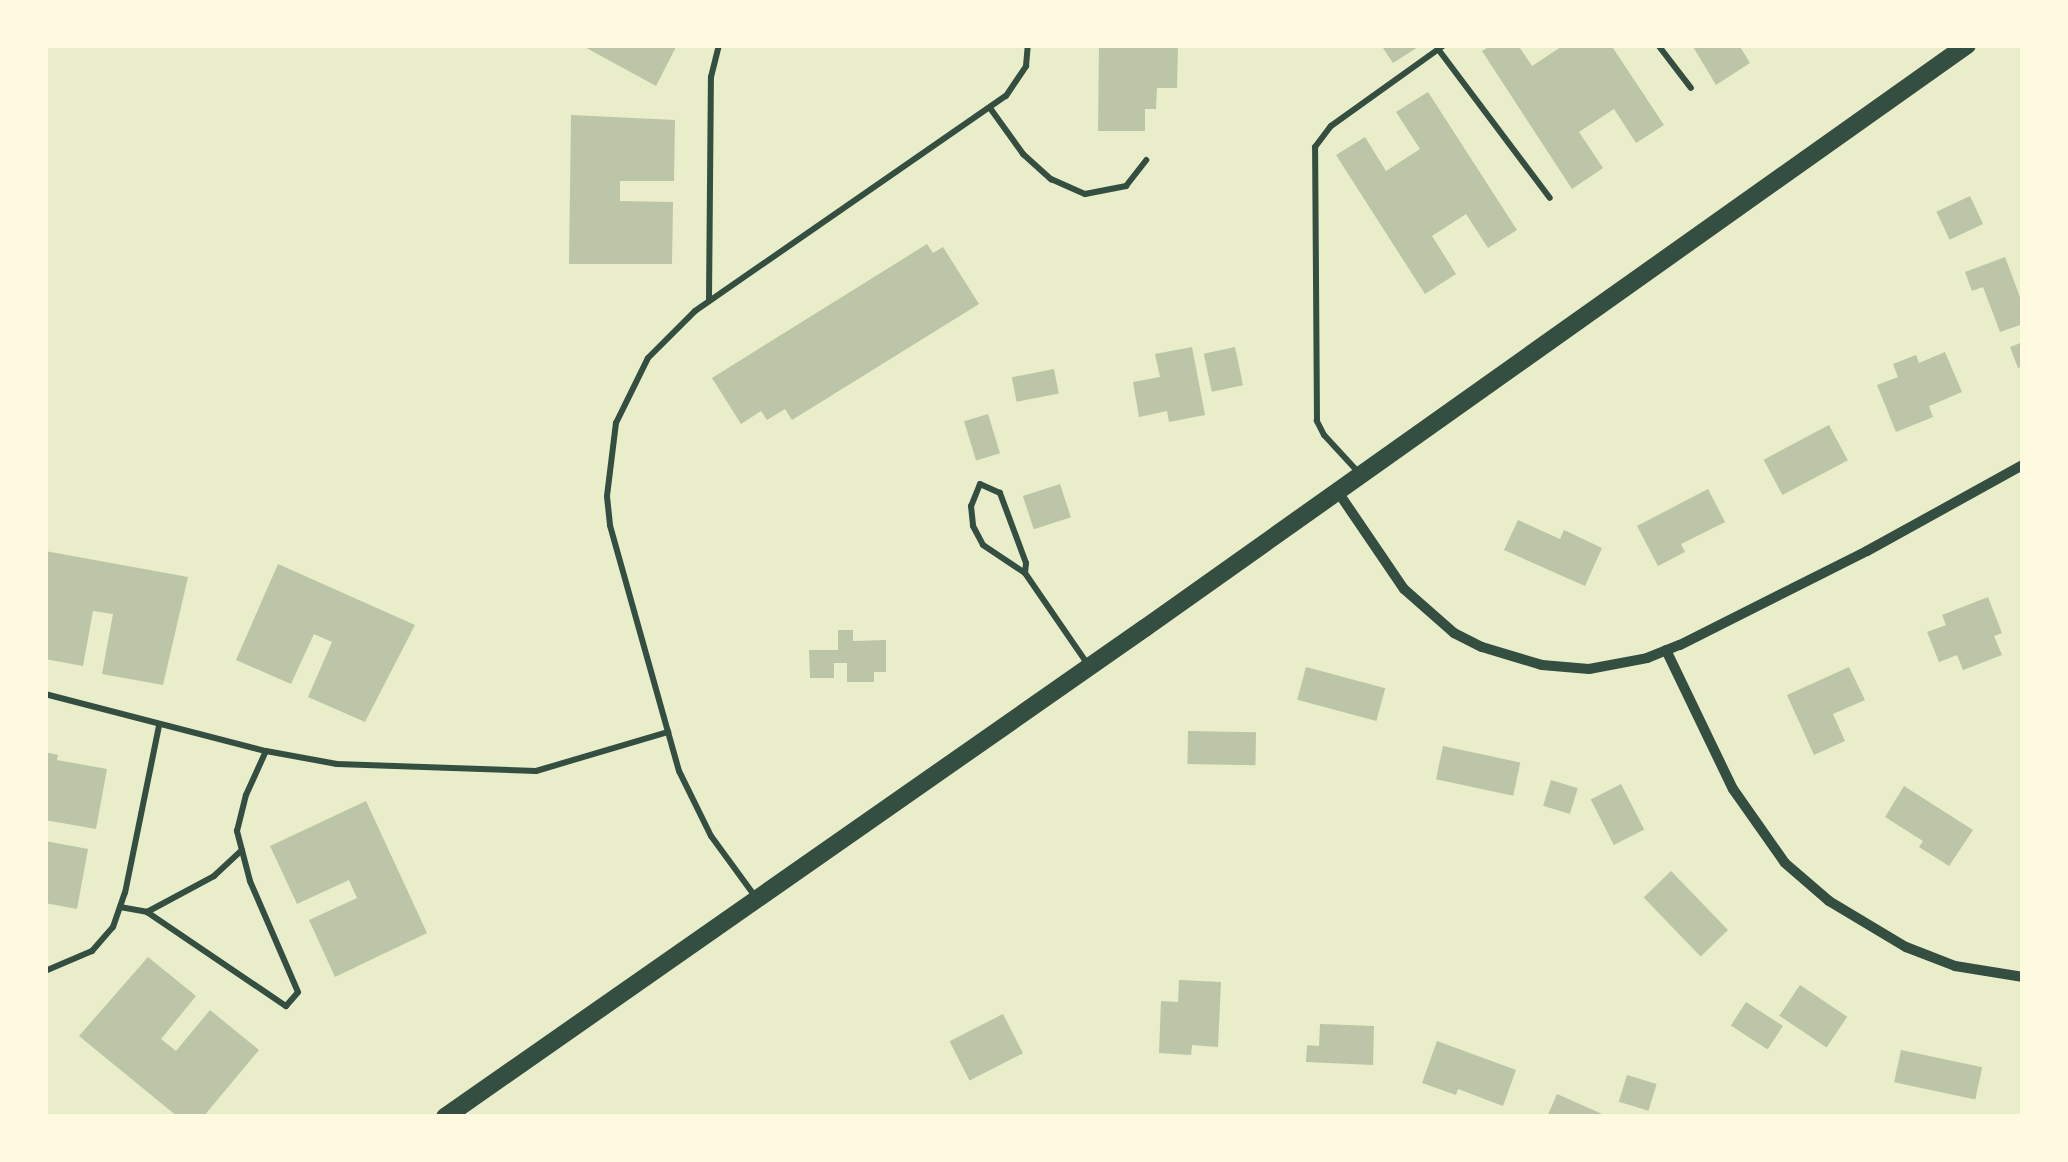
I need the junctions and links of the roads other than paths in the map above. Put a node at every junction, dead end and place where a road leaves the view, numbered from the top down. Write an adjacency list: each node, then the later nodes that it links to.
1 (719, 45): 10 (lane)
2 (1028, 45): 7 (lane)
3 (1658, 45): 6 (lane)
4 (1967, 45): 12 (main road)
5 (1441, 47): 9 (lane); 12 (lane)
6 (1691, 88)
7 (990, 108): 8 (lane); 10 (lane)
8 (1146, 160)
9 (1550, 198)
10 (709, 301): 19 (lane)
11 (2023, 465): 15 (street)
12 (1362, 476): 13 (main road)
13 (1338, 492): 15 (street); 16 (main road)
14 (1025, 573): 14 (lane); 16 (lane)
15 (1666, 650): 26 (street)
16 (1090, 667): 22 (main road)
17 (45, 694): 18 (lane)
18 (159, 726): 20 (lane); 23 (lane)
19 (668, 732): 20 (lane); 22 (lane)
20 (266, 751): 21 (lane)
21 (242, 850): 24 (lane); 24 (lane)
22 (757, 899): 27 (main road)
23 (120, 907): 24 (lane); 25 (lane)
24 (147, 912)
25 (45, 971)
26 (2023, 978)
27 (445, 1117)

